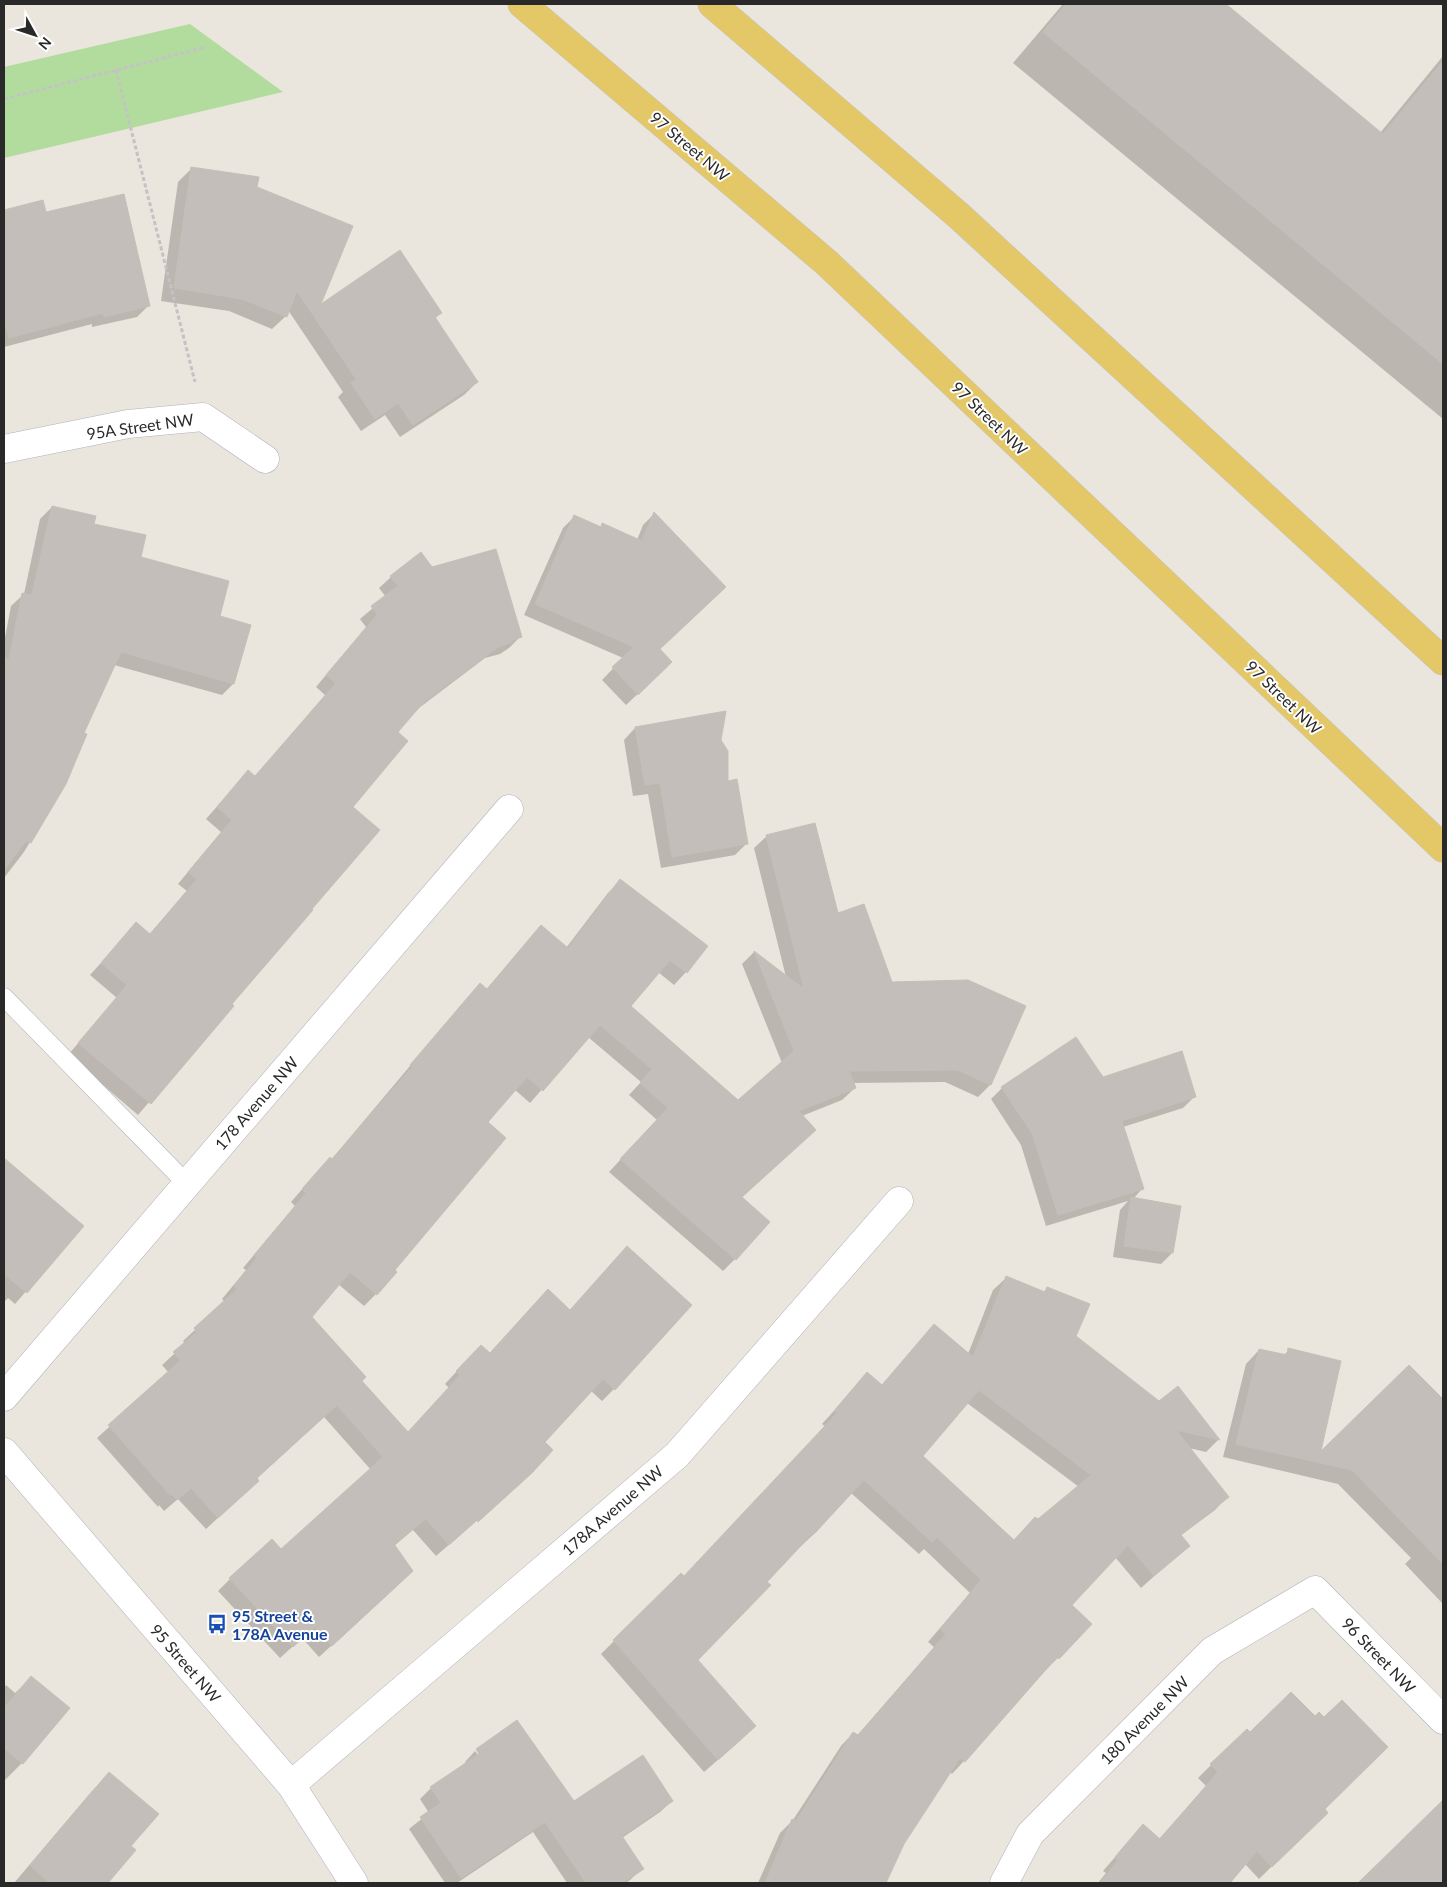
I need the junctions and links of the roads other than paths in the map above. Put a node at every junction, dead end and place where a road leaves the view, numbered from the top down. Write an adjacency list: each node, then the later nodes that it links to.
1 (522, 4): 7 (main road, 97 Street NW)
2 (712, 4): 5 (main road)
3 (4, 449): 4 (street, 95A Street NW)
4 (265, 459)
5 (1443, 661)
6 (509, 809): 9 (street, 178 Avenue NW)
7 (1443, 848)
8 (4, 997): 9 (lane)
9 (187, 1184): 11 (street, 178 Avenue NW)
10 (899, 1201): 15 (street, 178A Avenue NW)
11 (4, 1397)
12 (4, 1452): 15 (street, 95 Street NW)
13 (1315, 1590): 14 (street, 96 Street NW); 17 (street, 180 Avenue NW)
14 (1443, 1720)
15 (291, 1785): 16 (street, 95 Street NW)
16 (354, 1883)
17 (1004, 1883)

